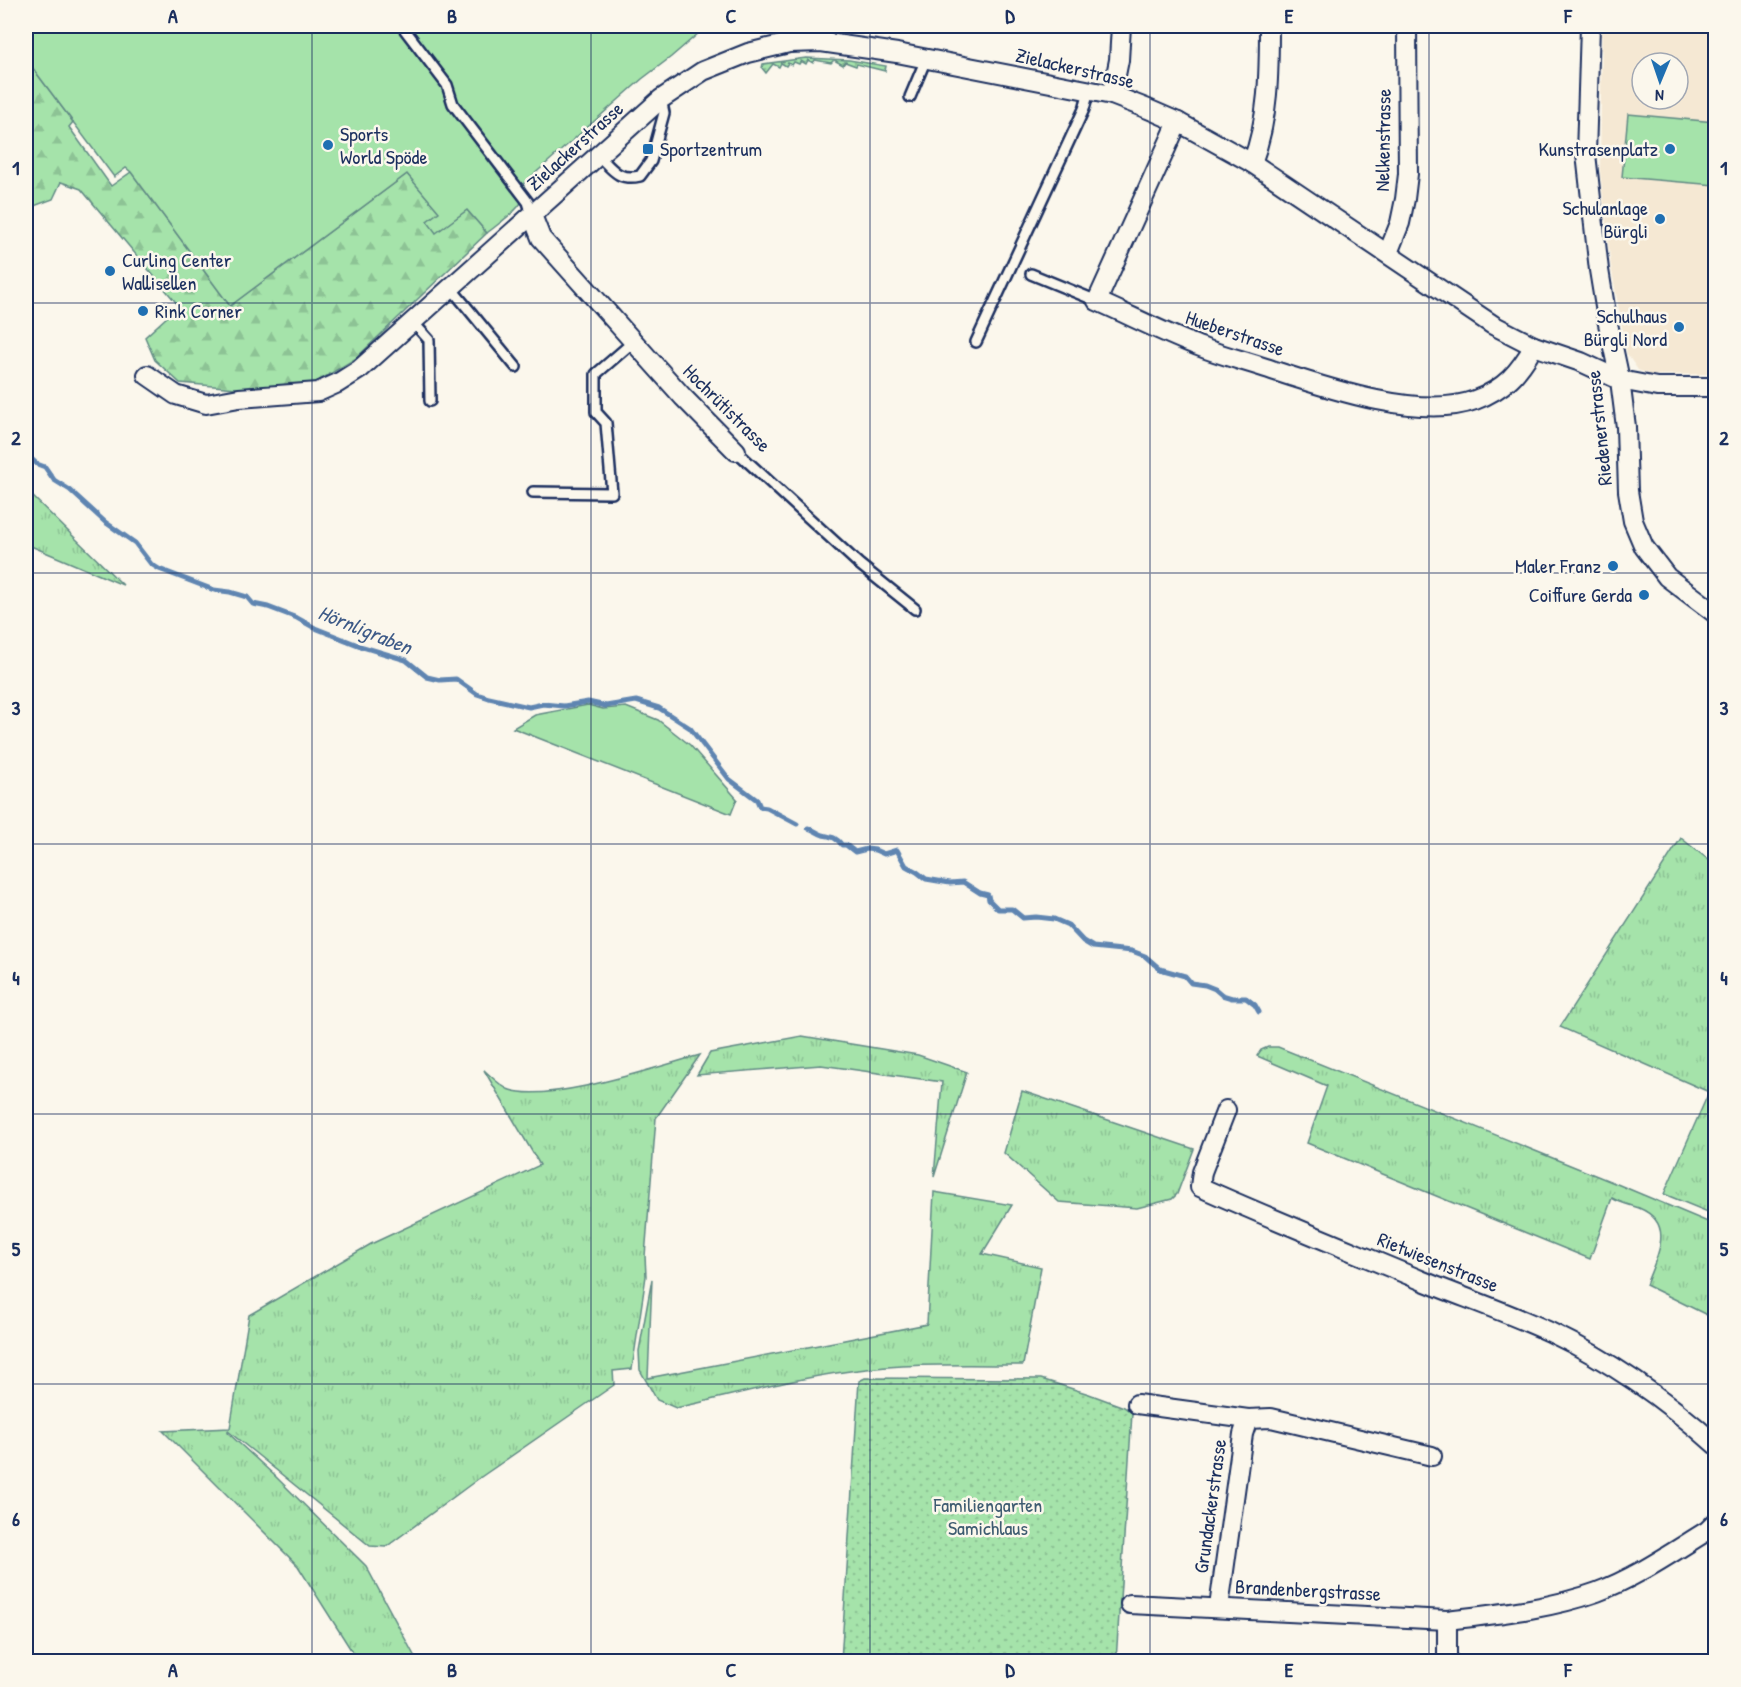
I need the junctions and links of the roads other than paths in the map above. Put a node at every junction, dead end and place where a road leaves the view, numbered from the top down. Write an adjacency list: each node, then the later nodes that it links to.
1 (402, 26): 14 (lane)
2 (1121, 26): 8 (street)
3 (1269, 26): 13 (street)
4 (1407, 26): 15 (street, Nelkenstrasse)
5 (1590, 26): 25 (street, Riedenerstrasse)
6 (926, 59): 7 (street, Zielackerstrasse); 9 (lane); 10 (street, Zielackerstrasse)
7 (1089, 91): 8 (street, Zielackerstrasse); 21 (lane)
8 (1112, 95): 11 (street, Zielackerstrasse)
9 (910, 97)
10 (661, 99): 12 (street, Zielackerstrasse); 12 (lane)
11 (1178, 122): 13 (street, Zielackerstrasse); 18 (street)
12 (598, 154): 14 (street, Zielackerstrasse)
13 (1252, 163): 15 (street, Zielackerstrasse)
14 (532, 215): 17 (street, Zielackerstrasse); 20 (street, Hochrütistrasse)
15 (1388, 253): 22 (street, Zielackerstrasse)
16 (1031, 274): 18 (lane)
17 (451, 288): 19 (street, Zielackerstrasse); 23 (lane)
18 (1097, 301): 22 (street, Hueberstrasse)
19 (412, 321): 24 (street, Zielackerstrasse); 27 (lane)
20 (633, 342): 28 (street, Hochrütistrasse); 29 (lane)
21 (976, 342)
22 (1534, 346): 25 (street, Zielackerstrasse)
23 (516, 367)
24 (147, 375)
25 (1620, 380): 26 (street, Zielackerstrasse); 31 (street, Riedenerstrasse)
26 (1716, 387)
27 (430, 401)
28 (736, 452): 30 (lane, Hochrütistrasse)
29 (533, 492)
30 (915, 609)
31 (1716, 614)
32 (1226, 1110): 35 (street, Rietwiesenstrasse)
33 (1137, 1404): 34 (street)
34 (1248, 1419): 36 (street, Grundackerstrasse); 39 (street, Grundackerstrasse)
35 (1716, 1445)
36 (1432, 1456)
37 (1716, 1522): 40 (street, Brandenbergstrasse)
38 (1130, 1604): 39 (street, Brandenbergstrasse)
39 (1219, 1607): 40 (street, Brandenbergstrasse)
40 (1447, 1620): 41 (street)
41 (1447, 1662)

